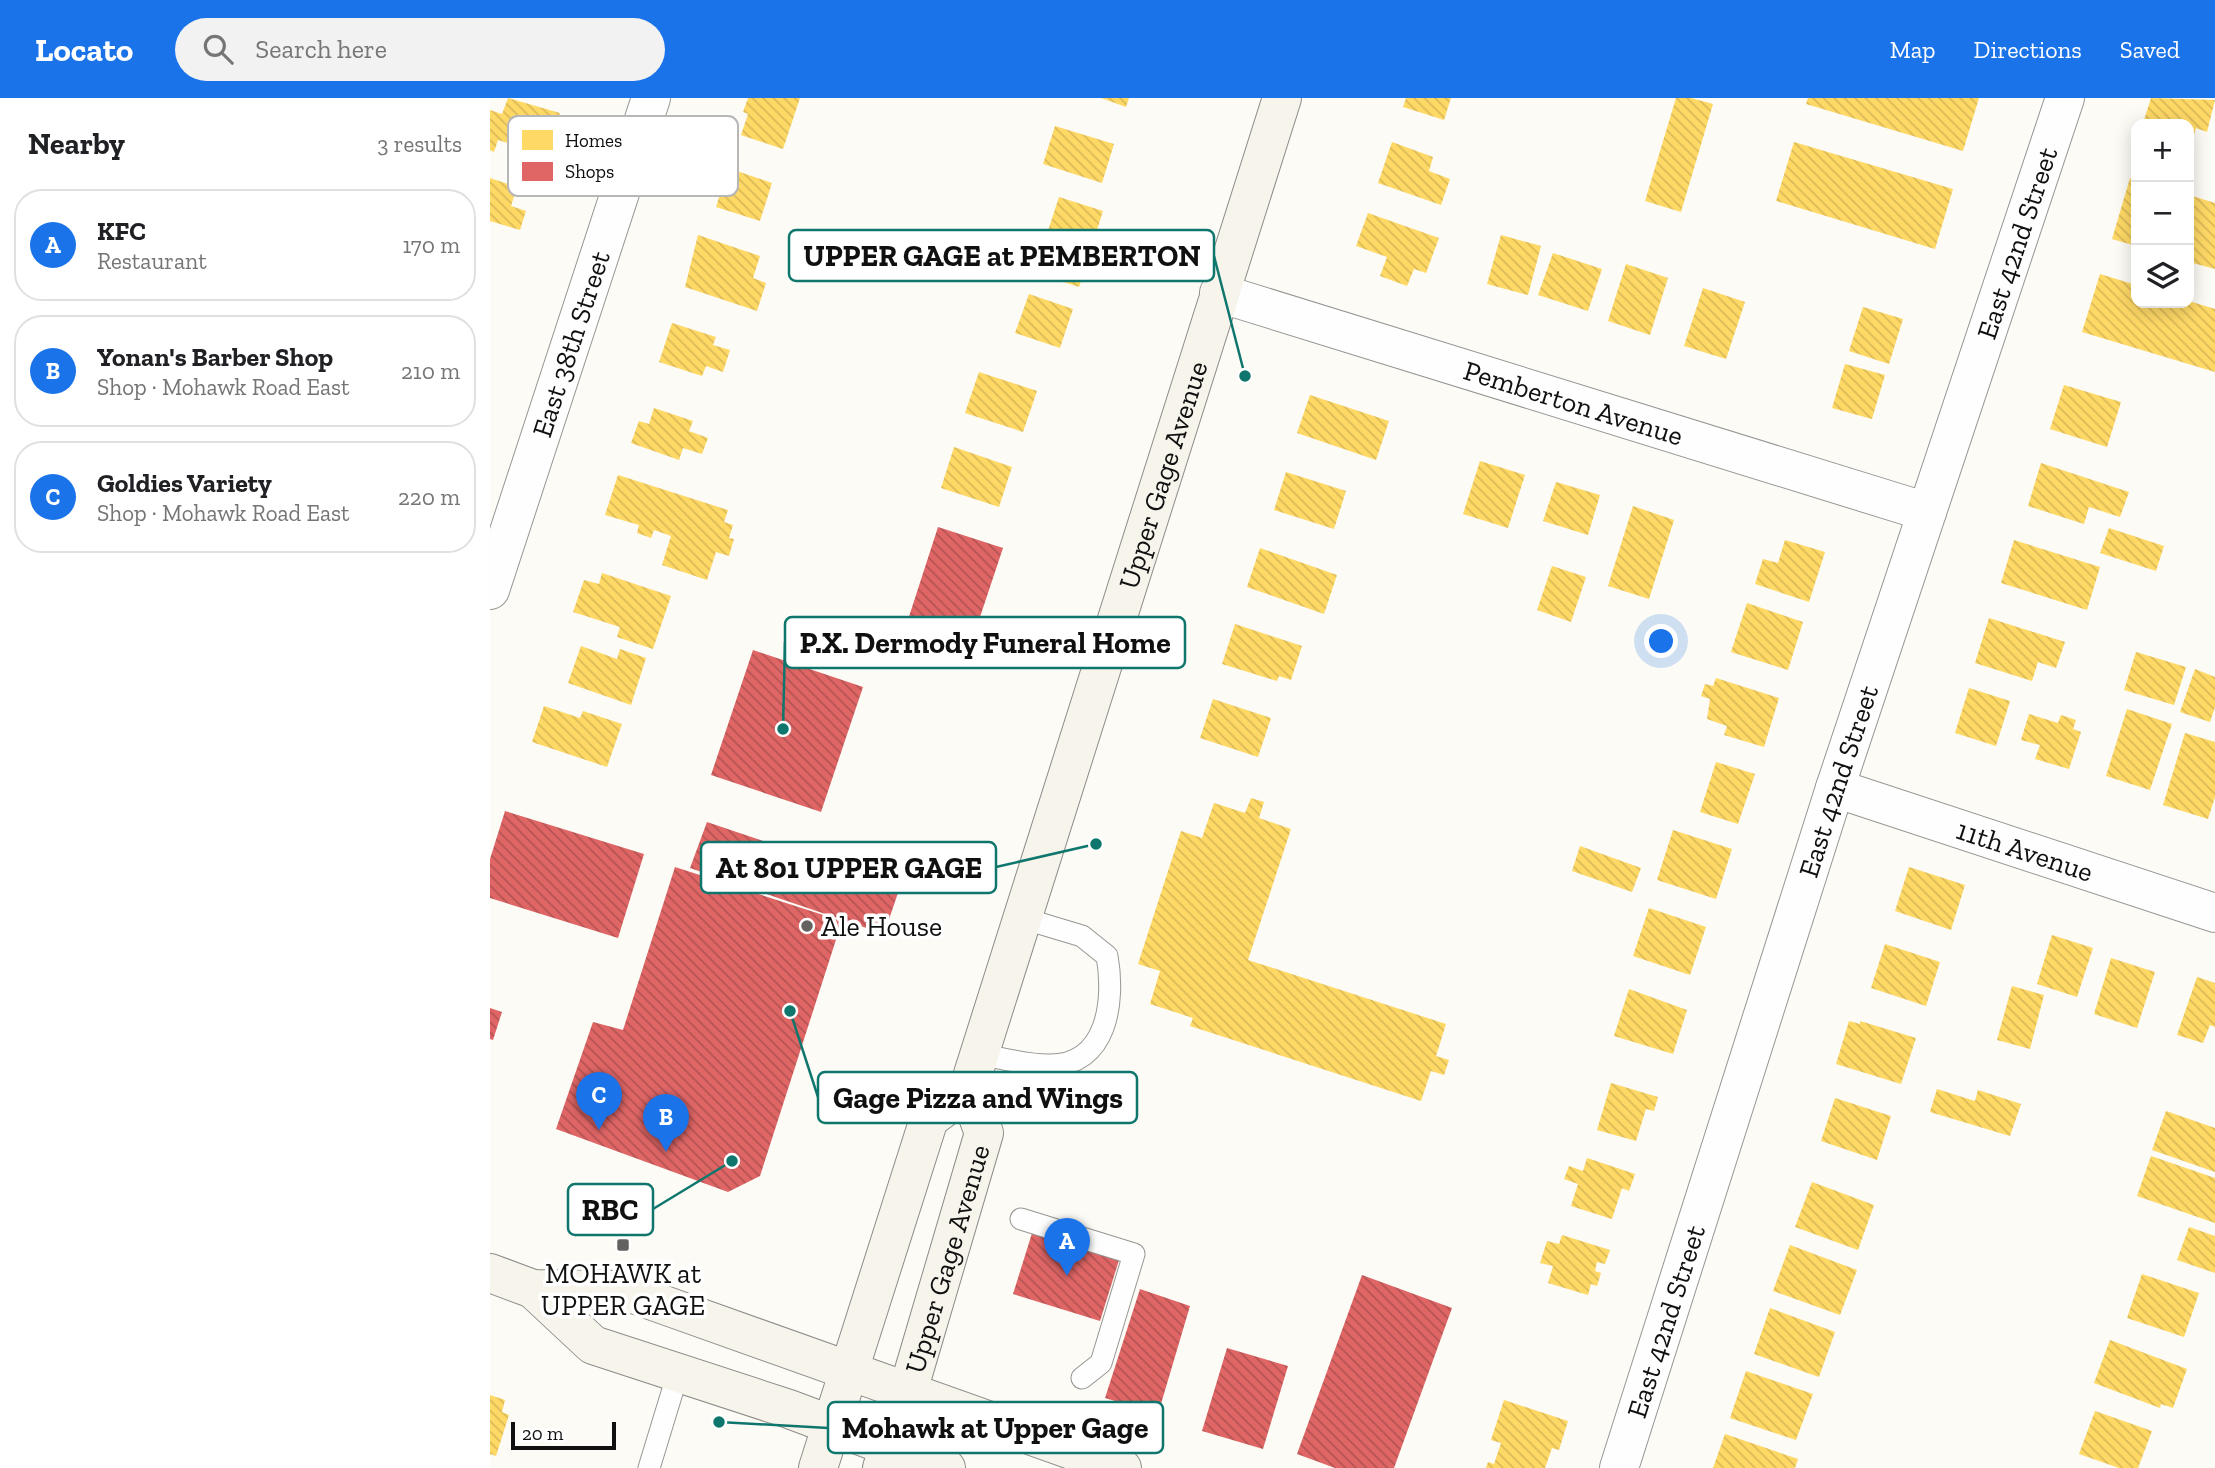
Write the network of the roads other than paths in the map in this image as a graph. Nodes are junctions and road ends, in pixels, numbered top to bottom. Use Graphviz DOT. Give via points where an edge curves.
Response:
graph roads {
  1 [pos="651,98"];
  2 [pos="1282,98"];
  3 [pos="2065,98"];
  4 [pos="645,116"];
  5 [pos="619,196"];
  6 [pos="1219,292"];
  7 [pos="1927,512"];
  8 [pos="490,590"];
  9 [pos="1835,788"];
  10 [pos="2215,913"];
  11 [pos="1022,918"];
  12 [pos="979,1054"];
  13 [pos="968,1090"];
  14 [pos="1021,1219"];
  15 [pos="490,1273"];
  16 [pos="533,1289"];
  17 [pos="849,1370"];
  18 [pos="678,1373"];
  19 [pos="1082,1378"];
  20 [pos="908,1391"];
  21 [pos="831,1425"];
  22 [pos="885,1458"];
  23 [pos="649,1468"];
  24 [pos="818,1468"];
  25 [pos="946,1468"];
  26 [pos="1122,1468"];
  27 [pos="1619,1468"];
  1 -- 4 [label="street, East 38th Street"];
  2 -- 6 [label="main road, Upper Gage Avenue"];
  3 -- 7 [label="street, East 42nd Street"];
  5 -- 8 [label="street, East 38th Street"];
  6 -- 7 [label="street, Pemberton Avenue"];
  6 -- 11 [label="main road, Upper Gage Avenue"];
  7 -- 9 [label="street, East 42nd Street"];
  9 -- 10 [label="street, 11th Avenue"];
  9 -- 27 [label="street, East 42nd Street"];
  11 -- 12 [label="main road, Upper Gage Avenue"];
  11 -- 12 [label="lane" via="1082,936 1107,956 1112,984 1102,1034 1083,1057 1050,1066"];
  12 -- 13 [label="main road, Upper Gage Avenue"];
  13 -- 17 [label="main road, Upper Gage Avenue" via="929,1119"];
  13 -- 20 [label="main road, Upper Gage Avenue" via="984,1133"];
  14 -- 19 [label="lane" via="1135,1254 1101,1363"];
  15 -- 16 [label="main road"];
  16 -- 17 [label="main road" via="622,1290"];
  16 -- 18 [label="main road" via="593,1345"];
  17 -- 20 [label="main road"];
  17 -- 21 [label="main road, Upper Gage Avenue"];
  18 -- 21 [label="main road"];
  18 -- 23 [label="lane"];
  20 -- 22 [label="main road, Upper Gage Avenue"];
  20 -- 26 [label="main road"];
  21 -- 22 [label="main road"];
  21 -- 24 [label="main road, Upper Gage Avenue"];
  22 -- 25 [label="main road"];
}
